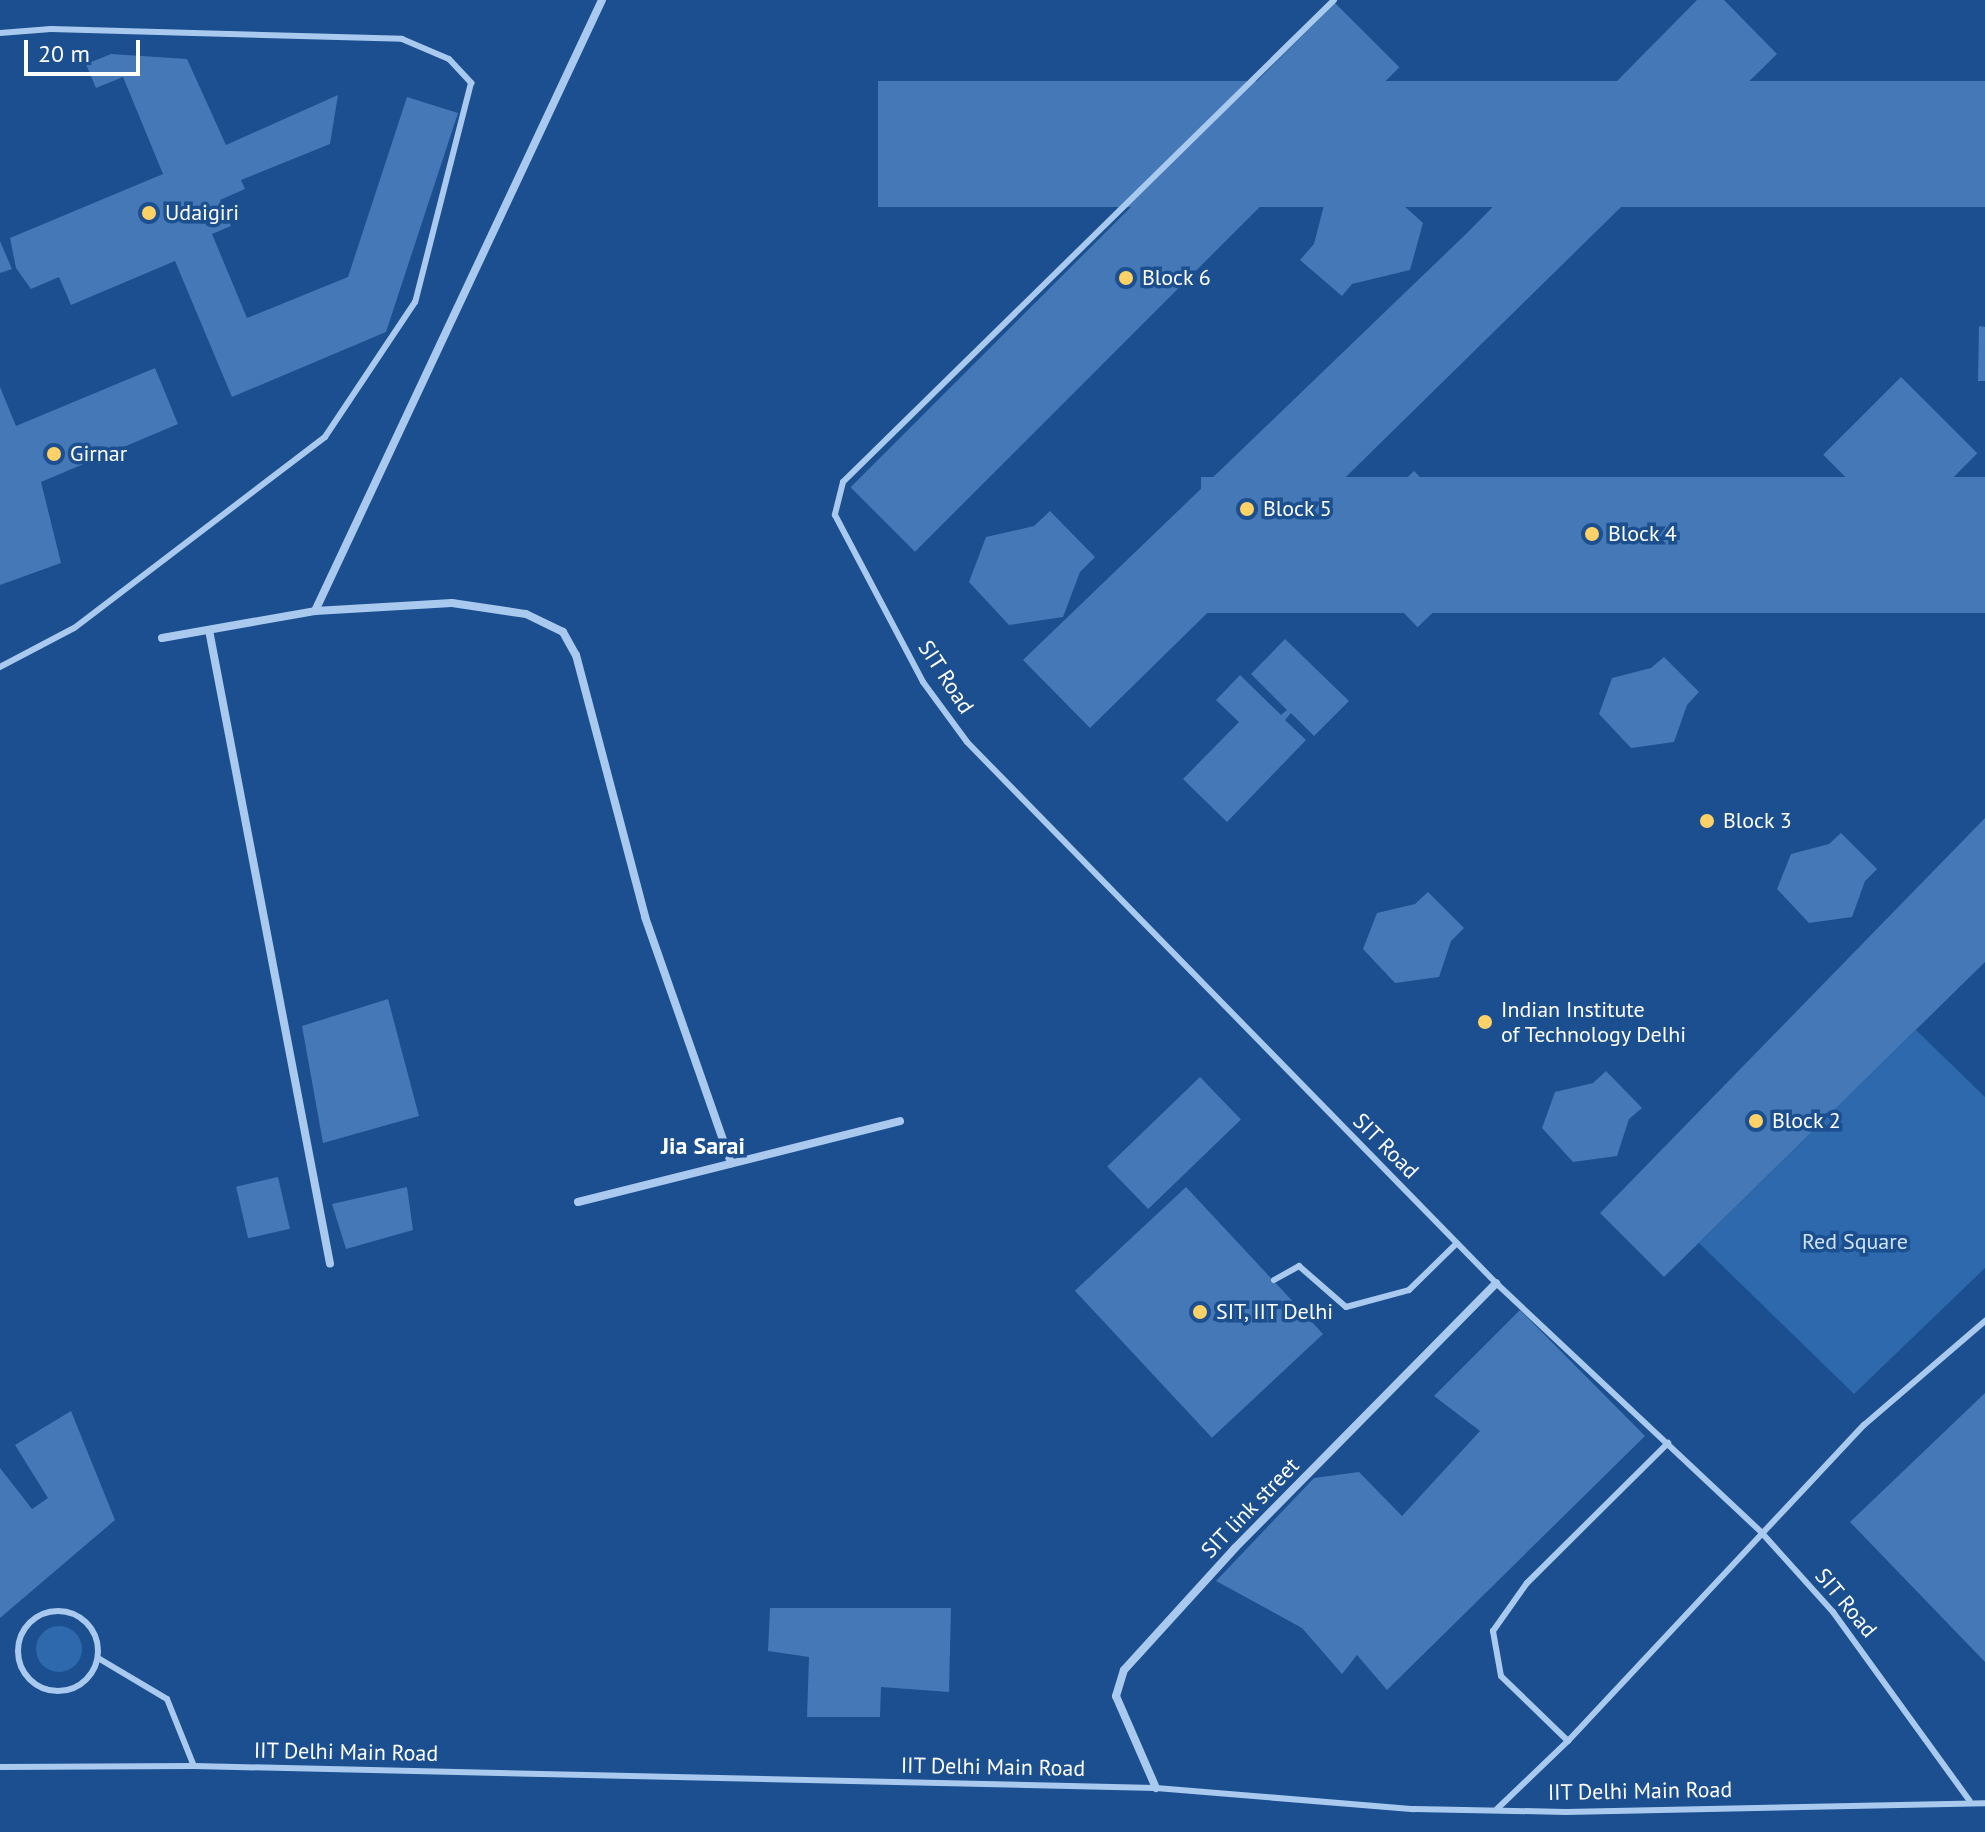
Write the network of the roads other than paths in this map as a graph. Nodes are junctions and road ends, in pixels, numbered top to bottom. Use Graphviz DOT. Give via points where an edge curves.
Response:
graph roads {
  1 [pos="602,0"];
  2 [pos="1334,0"];
  3 [pos="0,33"];
  4 [pos="315,611"];
  5 [pos="209,630"];
  6 [pos="162,638"];
  7 [pos="0,667"];
  8 [pos="900,1121"];
  9 [pos="731,1163"];
  10 [pos="578,1202"];
  11 [pos="1457,1243"];
  12 [pos="330,1264"];
  13 [pos="1274,1280"];
  14 [pos="1496,1283"];
  15 [pos="1985,1321"];
  16 [pos="1668,1443"];
  17 [pos="1761,1532"];
  18 [pos="98,1658"];
  19 [pos="1568,1741"];
  20 [pos="194,1766"];
  21 [pos="0,1767"];
  22 [pos="1156,1788"];
  23 [pos="1970,1801"];
  24 [pos="1985,1803"];
  25 [pos="1497,1809"];
  1 -- 4 [label="street"];
  2 -- 11 [label="lane, SIT Road" via="843,482 835,515 923,682 967,742"];
  3 -- 7 [label="lane" via="51,29 402,39 449,59 471,83 415,302 325,437 74,628"];
  4 -- 5 [label="street"];
  4 -- 9 [label="street" via="452,603 526,614 563,632 576,655 645,917"];
  5 -- 6 [label="street"];
  5 -- 12 [label="street"];
  8 -- 9 [label="street"];
  9 -- 10 [label="street"];
  11 -- 13 [label="lane" via="1409,1290 1346,1307 1299,1266"];
  11 -- 14 [label="lane, SIT Road"];
  14 -- 16 [label="lane, SIT Road"];
  14 -- 22 [label="street, SIT link street" via="1235,1548 1124,1670 1116,1696"];
  15 -- 17 [label="lane" via="1864,1425"];
  16 -- 17 [label="lane, SIT Road"];
  16 -- 19 [label="lane" via="1527,1583 1493,1631 1501,1676"];
  17 -- 19 [label="lane"];
  17 -- 23 [label="lane, SIT Road" via="1833,1612"];
  18 -- 18 [label="lane" via="74,1688 48,1690 26,1675 20,1663 20,1637 37,1617 61,1611 93,1631"];
  18 -- 20 [label="lane" via="167,1699"];
  19 -- 25 [label="lane"];
  20 -- 21 [label="lane, IIT Delhi Main Road"];
  20 -- 22 [label="lane, IIT Delhi Main Road"];
  22 -- 25 [label="lane, IIT Delhi Main Road" via="1414,1809"];
  23 -- 24 [label="lane, IIT Delhi Main Road"];
  23 -- 25 [label="lane, IIT Delhi Main Road" via="1566,1812"];
}
